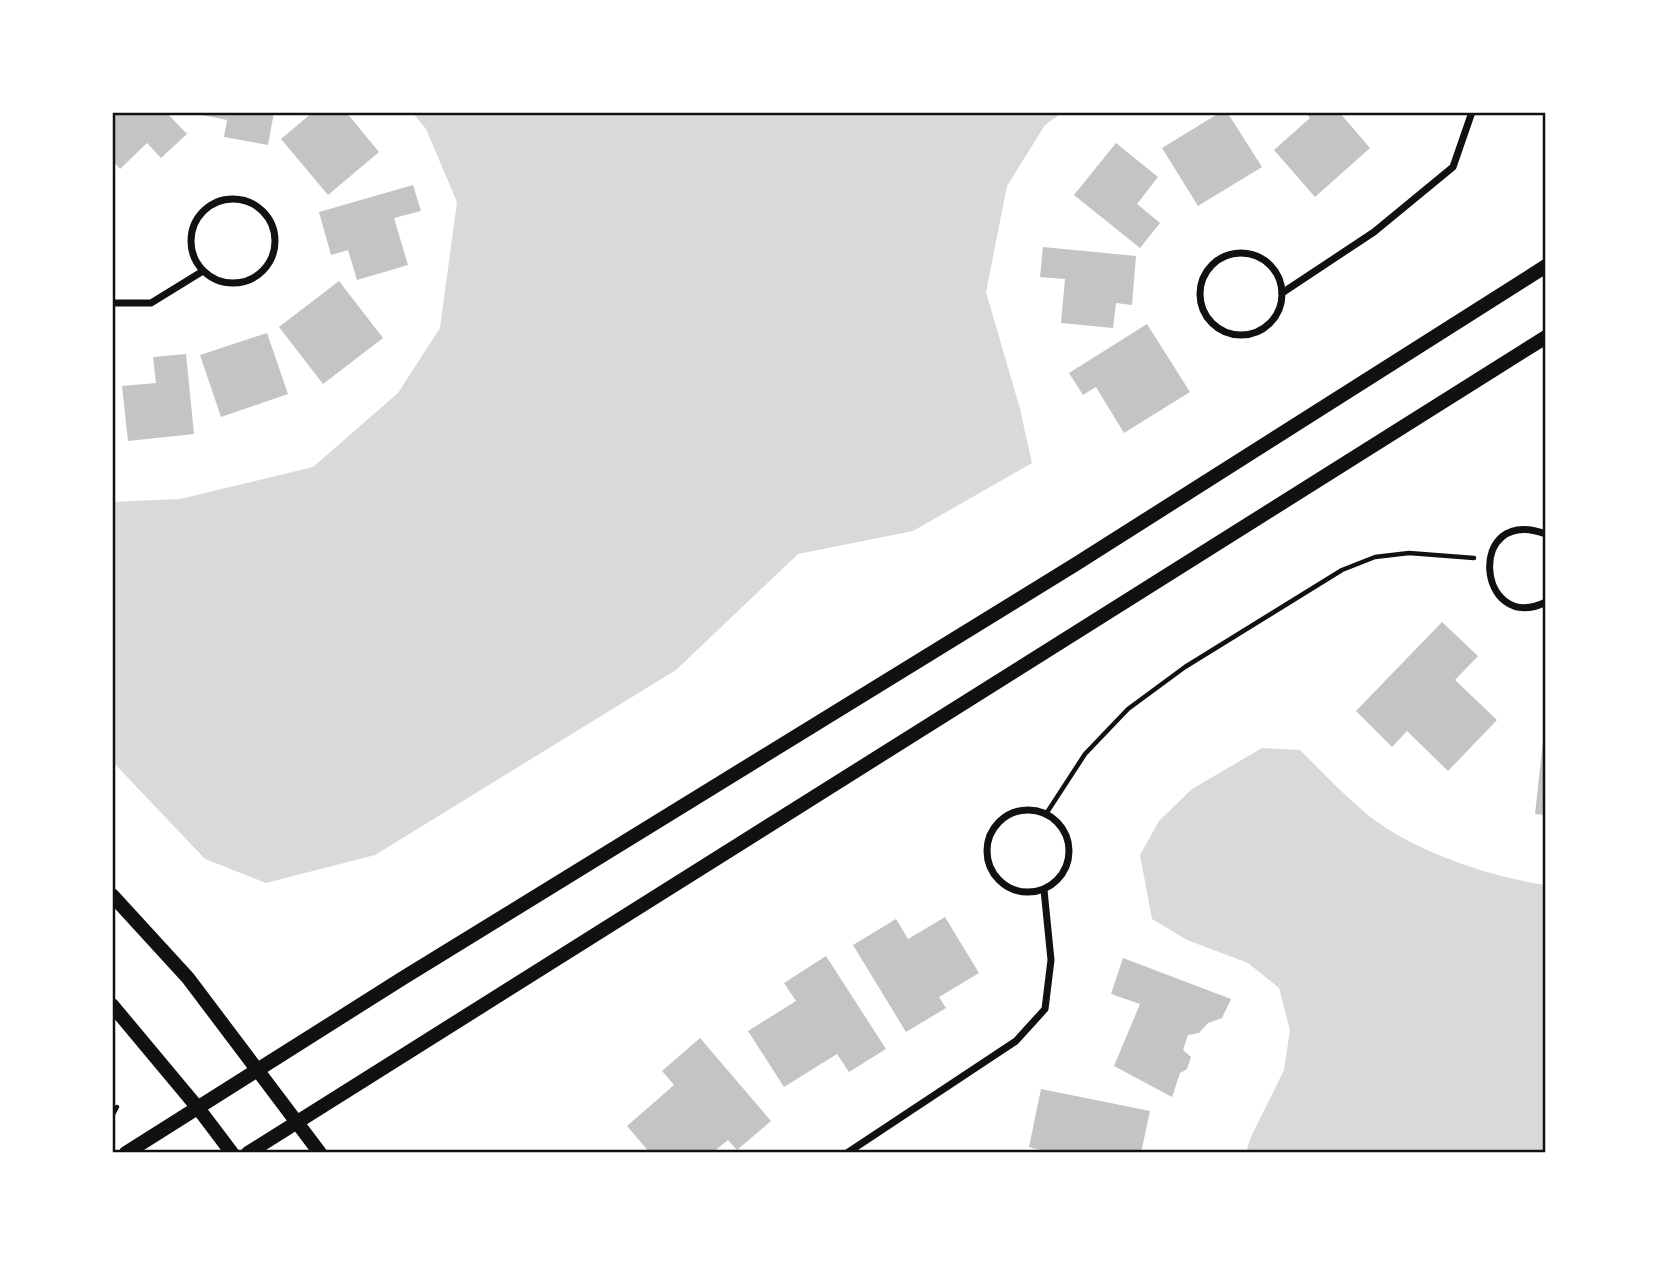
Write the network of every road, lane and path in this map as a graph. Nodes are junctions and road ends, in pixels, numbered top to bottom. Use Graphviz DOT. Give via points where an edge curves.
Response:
graph roads {
  1 [pos="1472,112"];
  2 [pos="1546,266"];
  3 [pos="202,271"];
  4 [pos="1282,293"];
  5 [pos="112,303"];
  6 [pos="1546,337"];
  7 [pos="1546,534"];
  8 [pos="1489,561"];
  9 [pos="1546,602"];
  10 [pos="1046,814"];
  11 [pos="1044,890"];
  12 [pos="112,895"];
  13 [pos="112,1005"];
  14 [pos="258,1070"];
  15 [pos="117,1107"];
  16 [pos="198,1108"];
  17 [pos="112,1116"];
  18 [pos="296,1121"];
  19 [pos="126,1153"];
  20 [pos="232,1153"];
  21 [pos="248,1153"];
  22 [pos="320,1153"];
  23 [pos="847,1153"];
  1 -- 4 [label="street" via="1453,167 1374,232"];
  2 -- 14 [label="main road" via="1076,564"];
  3 -- 3 [label="street" via="216,281 232,284 262,272 276,243 264,212 250,202 234,199 204,211 194,224 191,240"];
  3 -- 5 [label="street" via="151,303"];
  4 -- 4 [label="street" via="1270,264 1241,252 1212,265 1200,294 1213,323 1242,335 1271,322"];
  6 -- 18 [label="main road"];
  7 -- 8 [label="street" via="1522,529 1511,533 1493,549"];
  8 -- 9 [label="street" via="1488,572 1498,595 1520,607"];
  8 -- 10 [label="path" via="1409,553 1375,556 1342,570 1185,667 1128,709 1085,754"];
  10 -- 11 [label="street" via="1065,833 1069,846 1064,872"];
  10 -- 11 [label="street" via="1020,810 1007,815 989,835 986,849 994,876 1004,885 1030,893"];
  11 -- 23 [label="street" via="1051,960 1045,1010 1016,1041"];
  12 -- 14 [label="main road" via="188,978"];
  13 -- 16 [label="main road"];
  14 -- 16 [label="main road"];
  14 -- 18 [label="main road"];
  15 -- 17 [label="path"];
  16 -- 19 [label="main road"];
  16 -- 20 [label="main road"];
  18 -- 21 [label="main road"];
  18 -- 22 [label="main road"];
}
